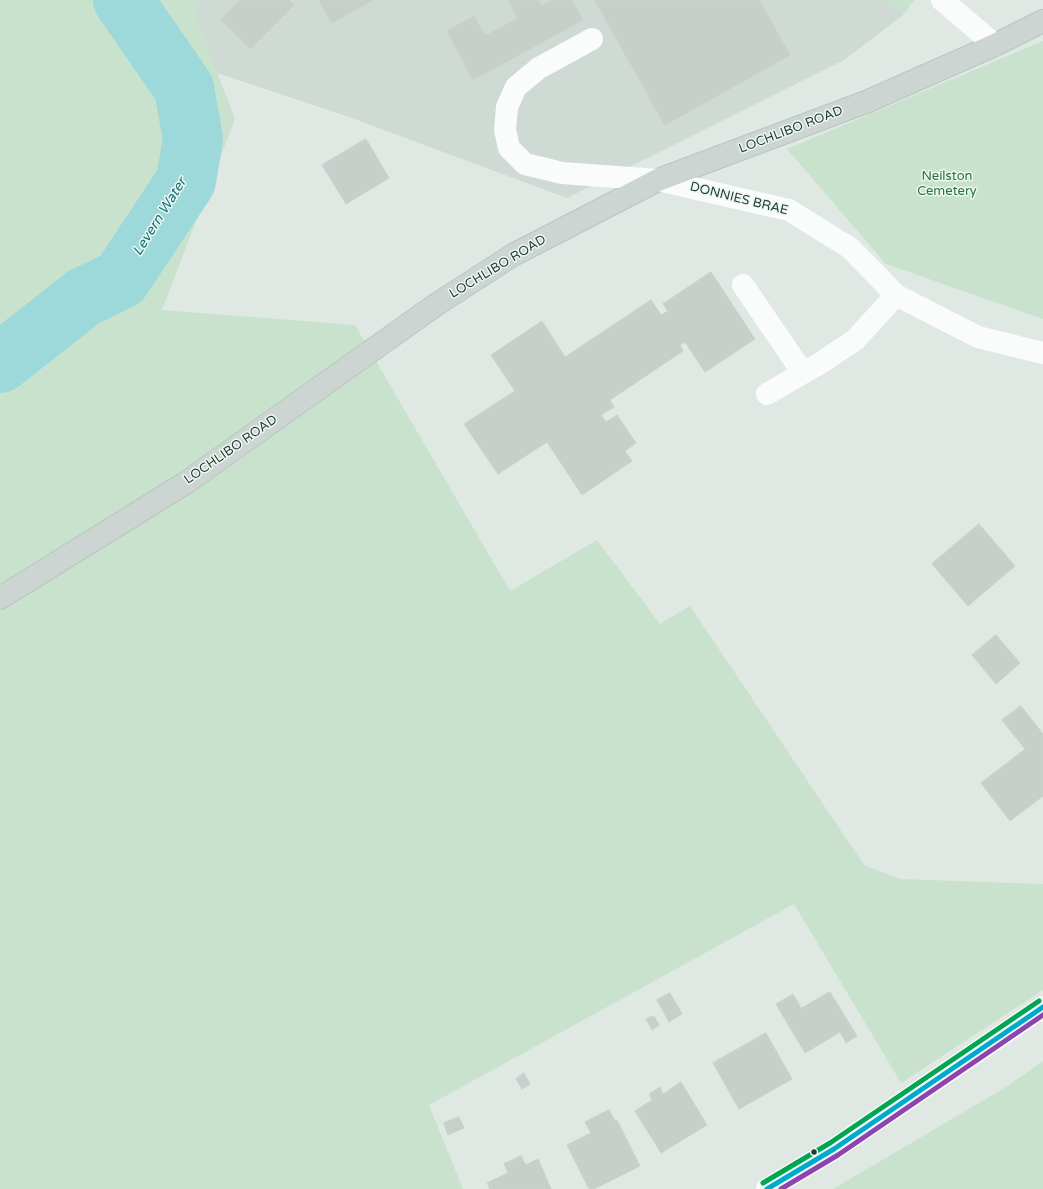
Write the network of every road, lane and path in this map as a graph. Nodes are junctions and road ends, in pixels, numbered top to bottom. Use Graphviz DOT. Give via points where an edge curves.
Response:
graph roads {
  1 [pos="942,0"];
  2 [pos="1043,21"];
  3 [pos="592,39"];
  4 [pos="995,45"];
  5 [pos="658,180"];
  6 [pos="743,285"];
  7 [pos="896,295"];
  8 [pos="1043,353"];
  9 [pos="802,373"];
  10 [pos="767,394"];
  11 [pos="0,598"];
  12 [pos="1043,1007"];
  13 [pos="767,1189"];
  1 -- 4 [label="street"];
  2 -- 4 [label="main road, LOCHLIBO ROAD"];
  3 -- 5 [label="street, DONNIES BRAE" via="539,68 516,87 507,112 505,130 509,148 525,164 562,173"];
  4 -- 5 [label="main road, LOCHLIBO ROAD" via="866,102"];
  5 -- 7 [label="street, DONNIES BRAE" via="789,210 850,248"];
  5 -- 11 [label="main road, LOCHLIBO ROAD" via="500,263 437,304 187,482"];
  6 -- 9 [label="street"];
  7 -- 8 [label="street, DONNIES BRAE" via="978,337"];
  7 -- 9 [label="street" via="855,340"];
  9 -- 10 [label="street"];
  12 -- 13 [label="street" via="834,1149"];
}
